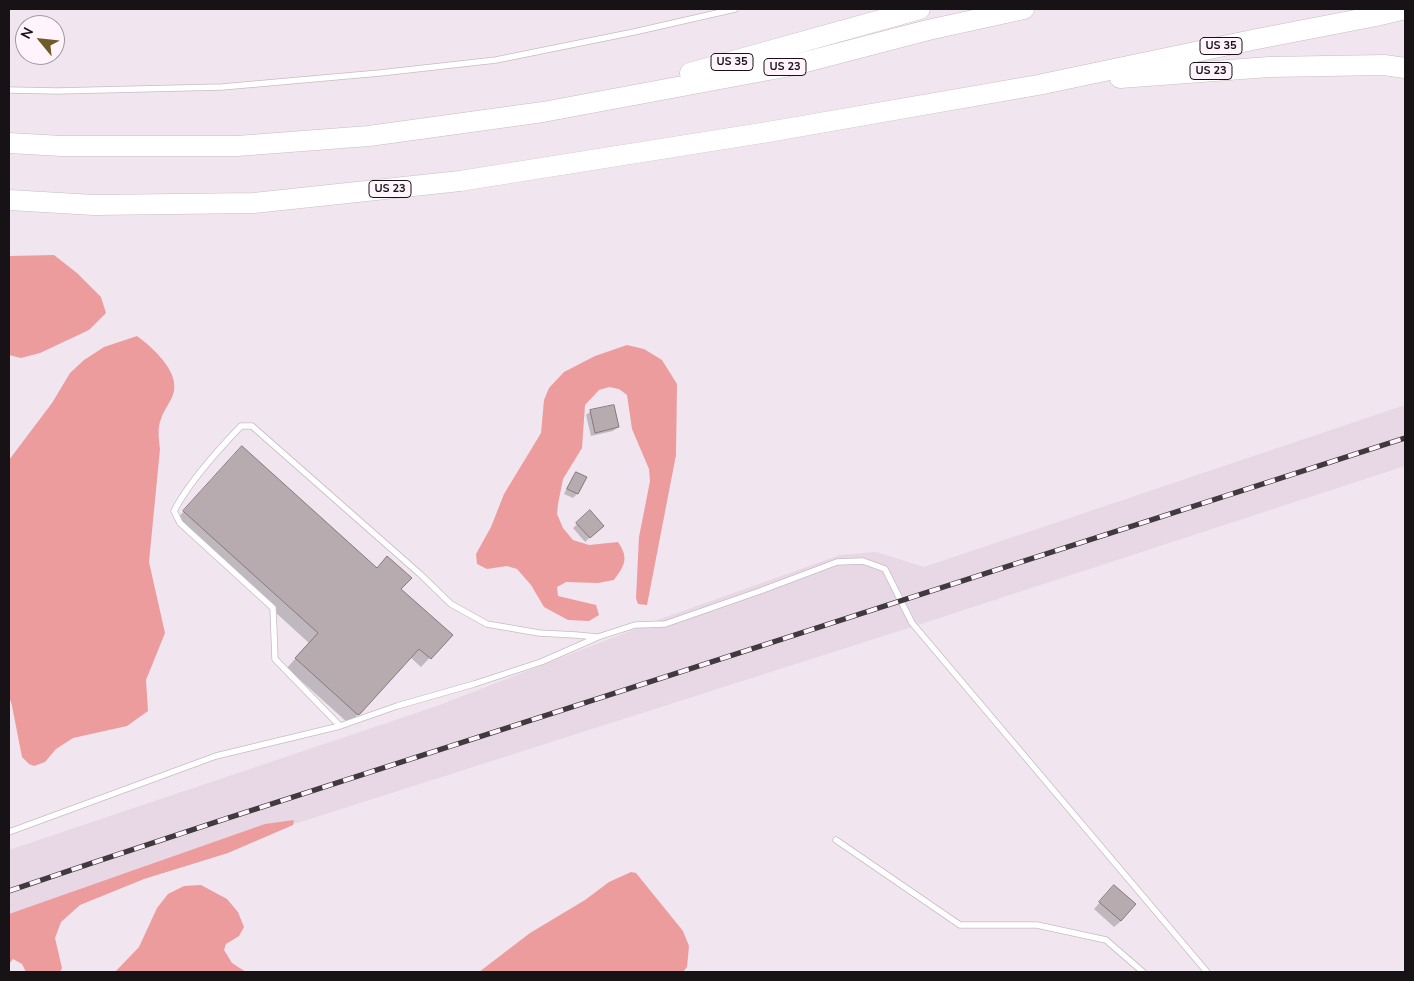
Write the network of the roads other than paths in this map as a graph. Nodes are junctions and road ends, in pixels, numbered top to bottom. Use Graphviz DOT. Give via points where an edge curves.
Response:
graph roads {
  1 [pos="735,9"];
  2 [pos="920,9"];
  3 [pos="1024,9"];
  4 [pos="1405,9"];
  5 [pos="1405,68"];
  6 [pos="1038,85"];
  7 [pos="9,90"];
  8 [pos="543,112"];
  9 [pos="9,143"];
  10 [pos="9,200"];
  11 [pos="598,637"];
  12 [pos="340,726"];
  13 [pos="9,832"];
  14 [pos="836,840"];
  15 [pos="1143,972"];
  16 [pos="1207,972"];
  1 -- 7 [label="lane" via="496,60 380,73 222,87"];
  2 -- 8 [label="highway, US 35"];
  3 -- 8 [label="highway, US 23" via="790,66"];
  4 -- 6 [label="highway, US 35"];
  5 -- 6 [label="highway, US 23" via="1384,65 1269,67"];
  6 -- 10 [label="highway, US 23" via="460,181 254,203 94,205"];
  8 -- 9 [label="highway, US 23" via="369,136 237,146"];
  11 -- 12 [label="lane" via="541,662"];
  11 -- 12 [label="lane" via="539,633 487,624 451,604 252,426 241,426 180,498 174,511 180,523 273,608 275,659"];
  11 -- 16 [label="lane" via="635,625 665,624 837,562 863,561 886,569 912,622"];
  12 -- 13 [label="lane" via="216,756"];
  14 -- 15 [label="lane" via="960,924 1037,925 1106,940"];
}
